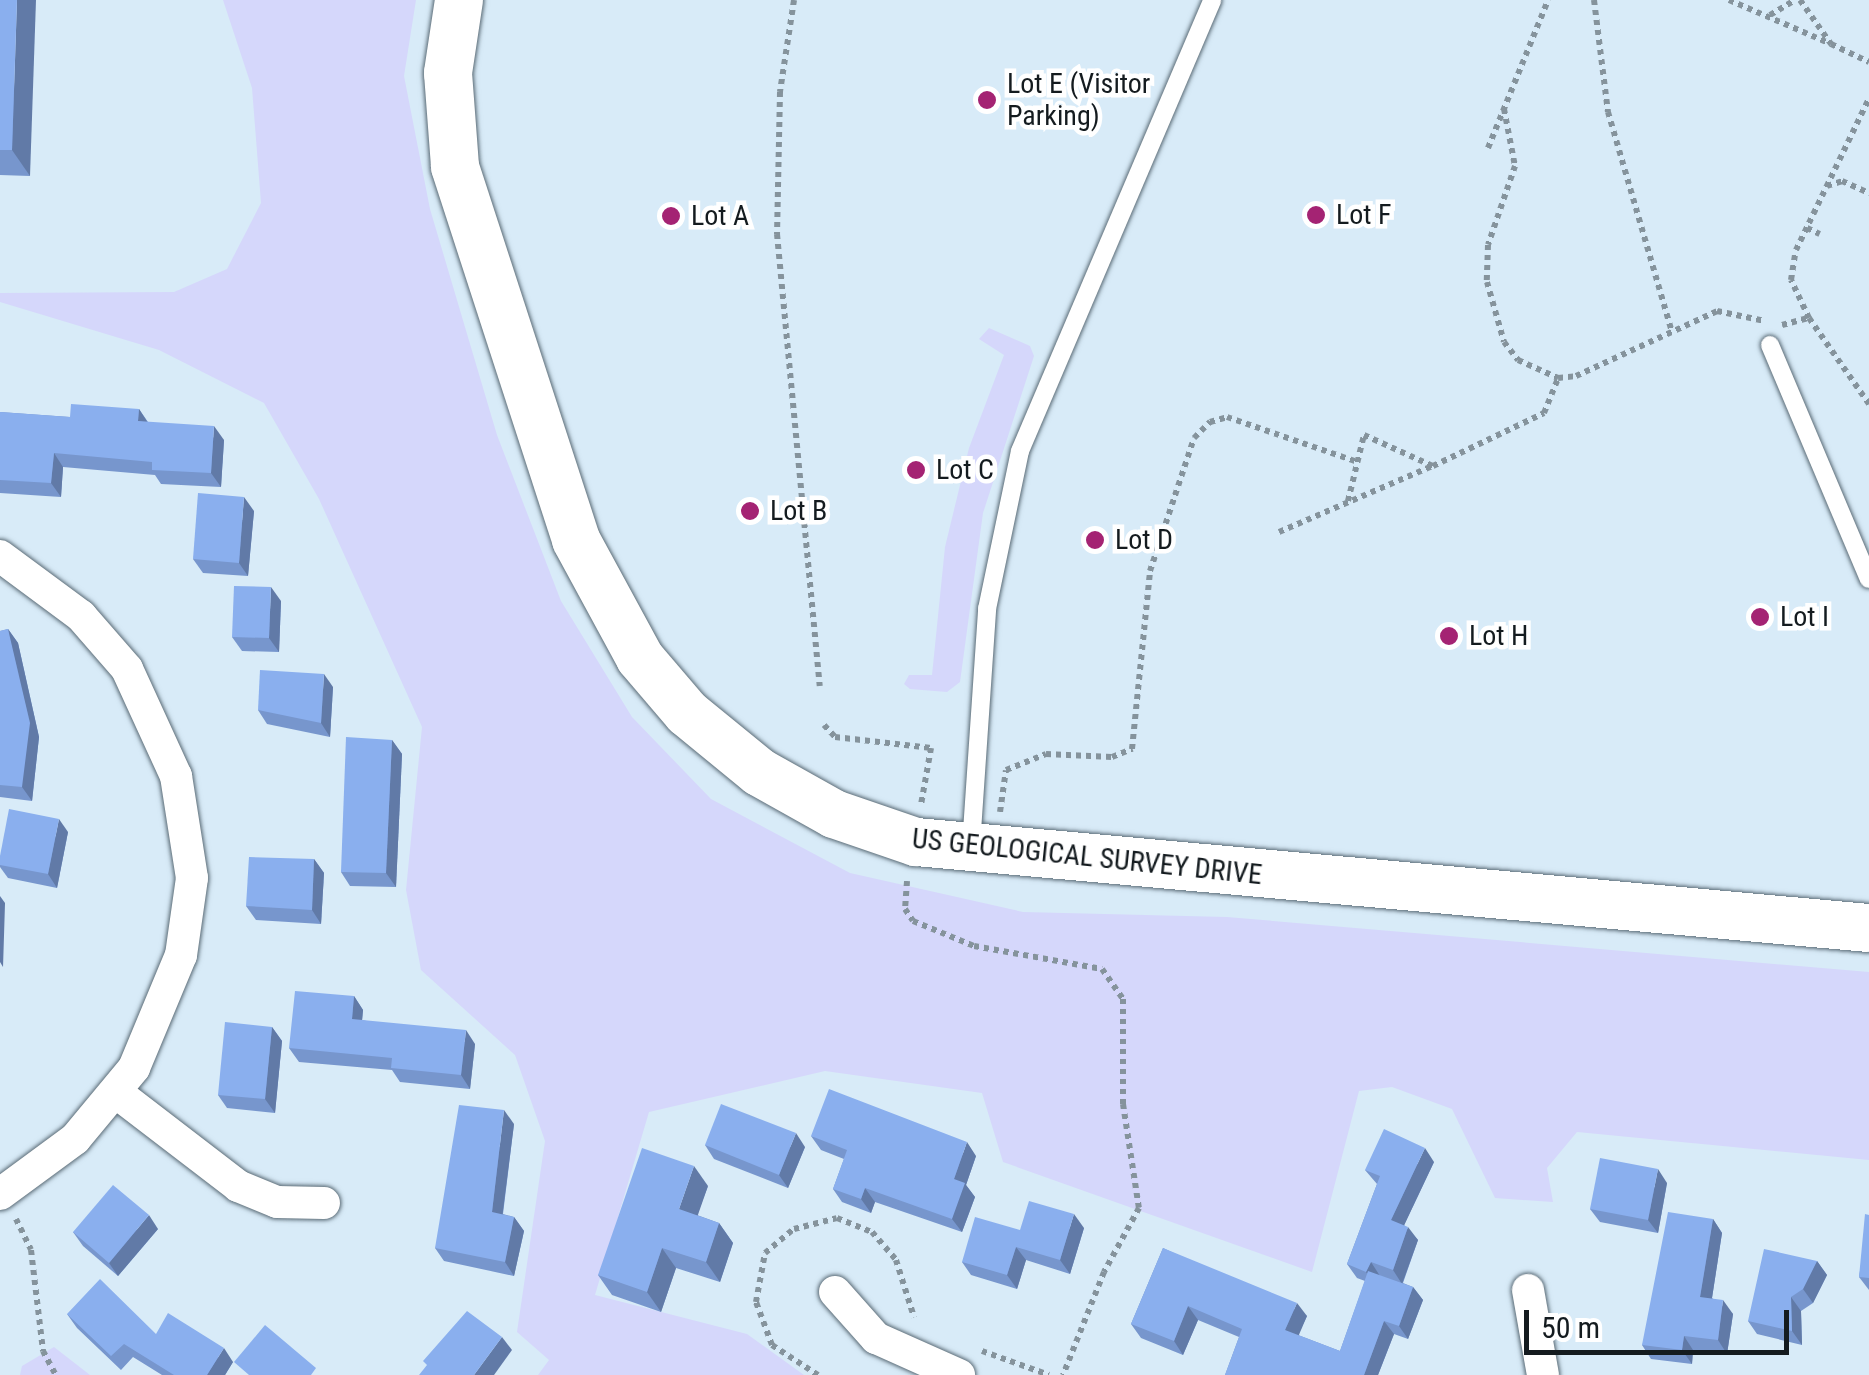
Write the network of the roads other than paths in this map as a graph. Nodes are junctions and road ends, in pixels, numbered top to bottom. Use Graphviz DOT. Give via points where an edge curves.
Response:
graph roads {
  1 [pos="458,0"];
  2 [pos="1212,0"];
  3 [pos="1770,345"];
  4 [pos="0,556"];
  5 [pos="1869,579"];
  6 [pos="973,828"];
  7 [pos="1869,928"];
  8 [pos="118,1093"];
  9 [pos="0,1194"];
  10 [pos="324,1203"];
  11 [pos="1528,1290"];
  12 [pos="834,1292"];
  13 [pos="960,1375"];
  14 [pos="1543,1375"];
  1 -- 6 [label="street, US GEOLOGICAL SURVEY DRIVE" via="447,100 458,178 570,525 606,606 660,684 737,757 809,802 917,826"];
  2 -- 6 [label="lane" via="1062,339 1020,451 987,609"];
  3 -- 5 [label="lane"];
  4 -- 8 [label="street" via="81,616 126,669 164,738 185,813 192,878 181,955"];
  6 -- 7 [label="street, US GEOLOGICAL SURVEY DRIVE"];
  8 -- 9 [label="street" via="75,1139"];
  8 -- 10 [label="street" via="238,1186 277,1202"];
  11 -- 14 [label="street"];
  12 -- 13 [label="street" via="876,1338"];
}
